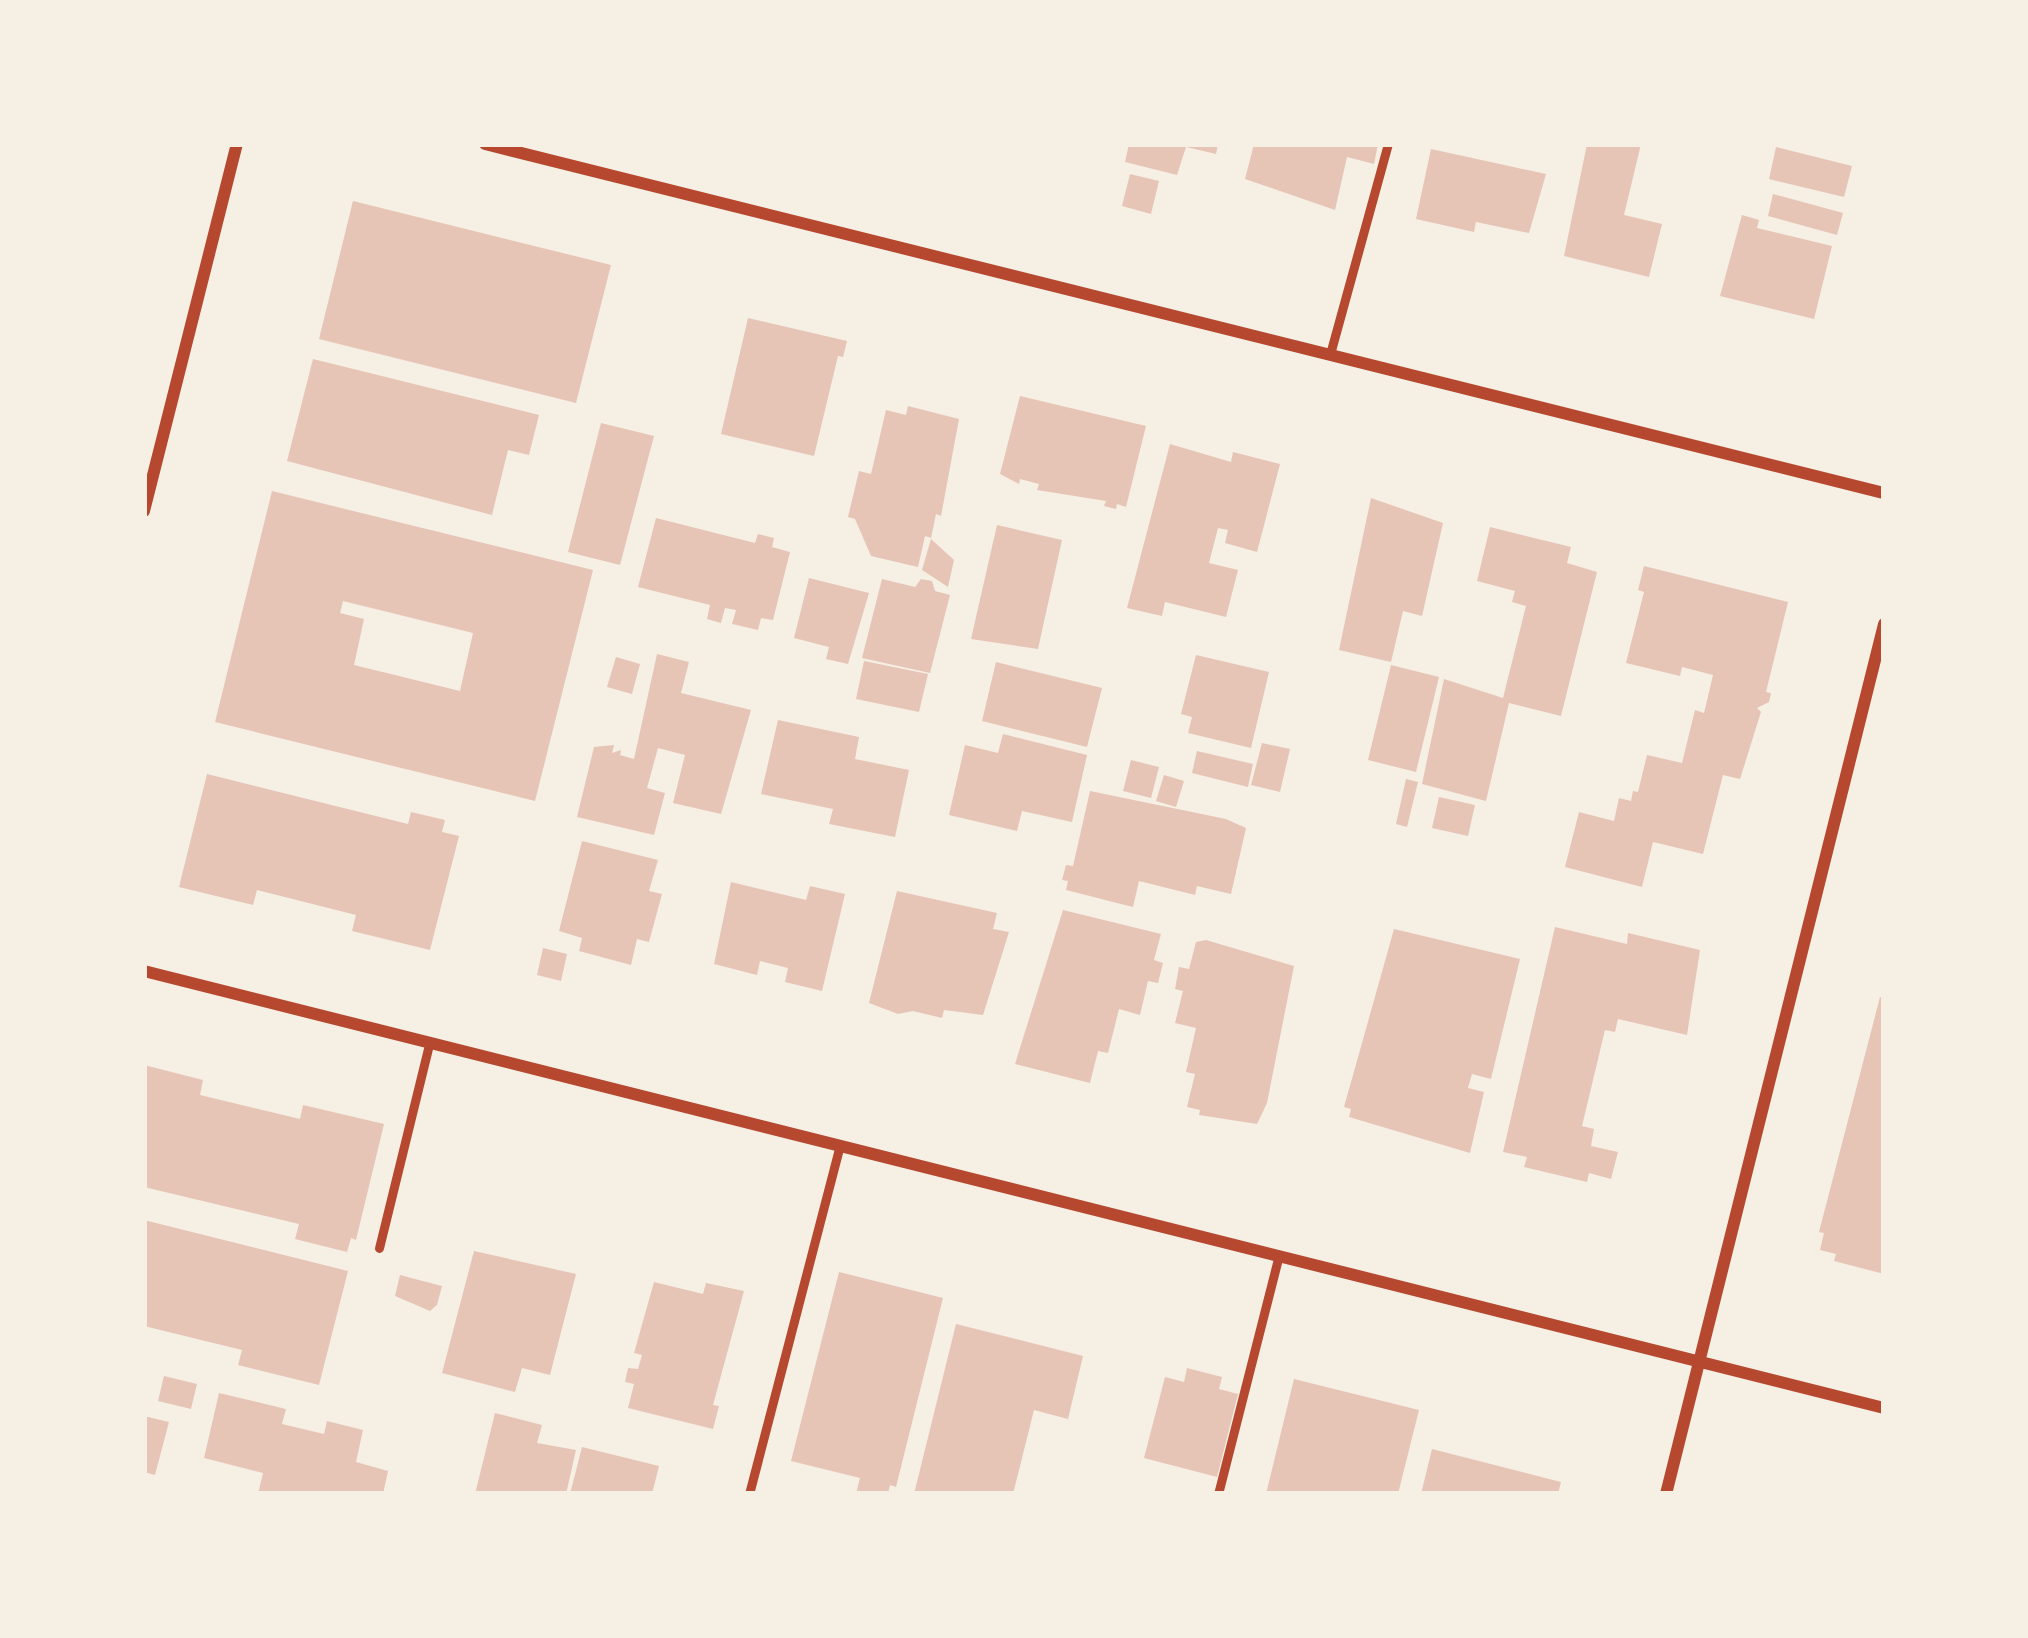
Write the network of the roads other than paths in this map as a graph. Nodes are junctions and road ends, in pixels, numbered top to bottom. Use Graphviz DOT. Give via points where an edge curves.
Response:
graph roads {
  1 [pos="236,144"];
  2 [pos="485,144"];
  3 [pos="1388,144"];
  4 [pos="1330,354"];
  5 [pos="1884,493"];
  6 [pos="145,507"];
  7 [pos="1884,624"];
  8 [pos="144,971"];
  9 [pos="429,1045"];
  10 [pos="839,1148"];
  11 [pos="379,1248"];
  12 [pos="1278,1258"];
  13 [pos="1699,1362"];
  14 [pos="1884,1408"];
  15 [pos="749,1494"];
  16 [pos="1218,1494"];
  17 [pos="1666,1494"];
  1 -- 6 [label="street"];
  2 -- 4 [label="street"];
  3 -- 4 [label="lane"];
  4 -- 5 [label="street"];
  7 -- 13 [label="street"];
  8 -- 9 [label="street"];
  9 -- 10 [label="street"];
  9 -- 11 [label="lane"];
  10 -- 12 [label="street"];
  10 -- 15 [label="lane"];
  12 -- 13 [label="street"];
  12 -- 16 [label="lane"];
  13 -- 14 [label="street"];
  13 -- 17 [label="street"];
}
